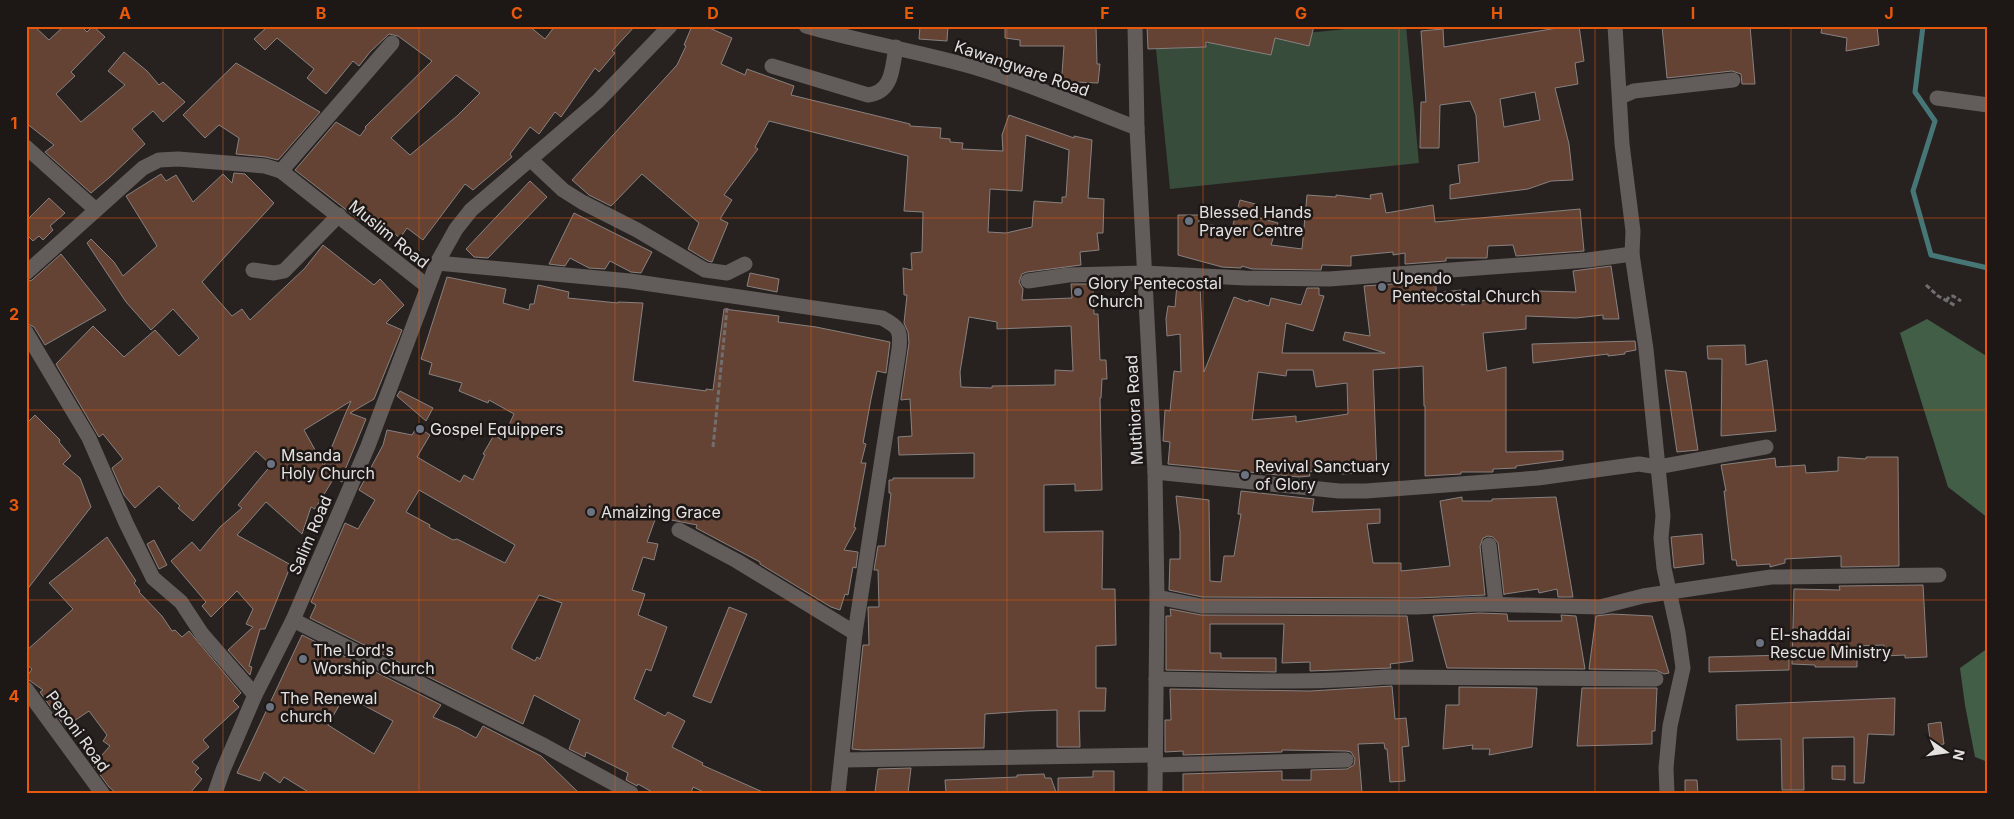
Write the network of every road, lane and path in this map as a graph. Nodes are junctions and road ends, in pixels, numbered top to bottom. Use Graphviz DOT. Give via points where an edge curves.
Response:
graph roads {
  1 [pos="670,26"];
  2 [pos="806,26"];
  3 [pos="1135,26"];
  4 [pos="1614,26"];
  5 [pos="392,44"];
  6 [pos="896,47"];
  7 [pos="772,66"];
  8 [pos="1733,80"];
  9 [pos="1620,97"];
  10 [pos="1937,98"];
  11 [pos="1988,105"];
  12 [pos="1137,128"];
  13 [pos="26,147"];
  14 [pos="530,159"];
  15 [pos="281,171"];
  16 [pos="96,210"];
  17 [pos="338,215"];
  18 [pos="1632,254"];
  19 [pos="436,263"];
  20 [pos="744,264"];
  21 [pos="253,270"];
  22 [pos="26,273"];
  23 [pos="1144,273"];
  24 [pos="1028,281"];
  25 [pos="1926,285"];
  26 [pos="427,286"];
  27 [pos="729,295"];
  28 [pos="1946,301"];
  29 [pos="1961,301"];
  30 [pos="1956,306"];
  31 [pos="26,332"];
  32 [pos="713,447"];
  33 [pos="1766,447"];
  34 [pos="1658,467"];
  35 [pos="1155,472"];
  36 [pos="679,530"];
  37 [pos="1489,545"];
  38 [pos="1939,575"];
  39 [pos="1669,592"];
  40 [pos="1158,597"];
  41 [pos="1496,604"];
  42 [pos="293,620"];
  43 [pos="855,633"];
  44 [pos="1156,679"];
  45 [pos="1656,679"];
  46 [pos="26,689"];
  47 [pos="255,695"];
  48 [pos="842,760"];
  49 [pos="1155,760"];
  50 [pos="1346,760"];
  51 [pos="102,793"];
  52 [pos="215,793"];
  53 [pos="631,793"];
  54 [pos="838,793"];
  55 [pos="1155,793"];
  56 [pos="1667,793"];
  1 -- 14 [label="street, Muslim Road" via="598,101"];
  2 -- 6 [label="street, Kawangware Road"];
  3 -- 12 [label="street, Muthiora Road"];
  4 -- 9 [label="street"];
  5 -- 15 [label="street"];
  6 -- 7 [label="street" via="886,86 878,94 868,95"];
  6 -- 12 [label="street, Kawangware Road" via="1020,83"];
  8 -- 9 [label="street" via="1634,91"];
  9 -- 18 [label="street" via="1622,144 1633,231"];
  10 -- 11 [label="street"];
  12 -- 23 [label="street, Muthiora Road"];
  13 -- 16 [label="street"];
  14 -- 19 [label="street, Muslim Road" via="471,210"];
  14 -- 20 [label="street" via="563,190 705,270 727,273"];
  15 -- 16 [label="street, Muslim Road" via="265,166 159,160 143,168"];
  15 -- 17 [label="street, Muslim Road"];
  16 -- 22 [label="street, Muslim Road"];
  17 -- 21 [label="street" via="284,271"];
  17 -- 26 [label="street, Muslim Road"];
  18 -- 23 [label="street" via="1330,279"];
  18 -- 34 [label="street" via="1646,348"];
  19 -- 26 [label="street, Muslim Road"];
  19 -- 27 [label="street" via="630,281"];
  23 -- 24 [label="street"];
  23 -- 35 [label="street, Muthiora Road"];
  25 -- 28 [label="path"];
  26 -- 42 [label="street, Salim Road" via="368,446"];
  27 -- 32 [label="path"];
  27 -- 43 [label="street" via="882,318 899,330 899,349"];
  28 -- 29 [label="path" via="1953,296"];
  28 -- 30 [label="path"];
  31 -- 47 [label="street" via="89,438 153,578 181,602 202,634"];
  33 -- 34 [label="street"];
  34 -- 35 [label="street" via="1639,464 1538,478 1366,491"];
  34 -- 39 [label="street" via="1663,516 1661,538"];
  35 -- 40 [label="street, Muthiora Road"];
  36 -- 43 [label="street" via="737,561"];
  37 -- 41 [label="street"];
  38 -- 39 [label="street" via="1771,578"];
  39 -- 41 [label="street" via="1600,607"];
  39 -- 56 [label="street" via="1683,668 1670,726"];
  40 -- 41 [label="street" via="1219,606"];
  40 -- 44 [label="street, Muthiora Road"];
  42 -- 47 [label="street, Salim Road"];
  42 -- 53 [label="street" via="545,746"];
  43 -- 48 [label="street"];
  44 -- 45 [label="street" via="1296,682 1384,677"];
  44 -- 49 [label="street, Muthiora Road"];
  46 -- 51 [label="street, Peponi Road"];
  47 -- 52 [label="street, Salim Road"];
  48 -- 49 [label="street"];
  48 -- 54 [label="street"];
  49 -- 50 [label="street"];
  49 -- 55 [label="street, Muthiora Road"];
}
